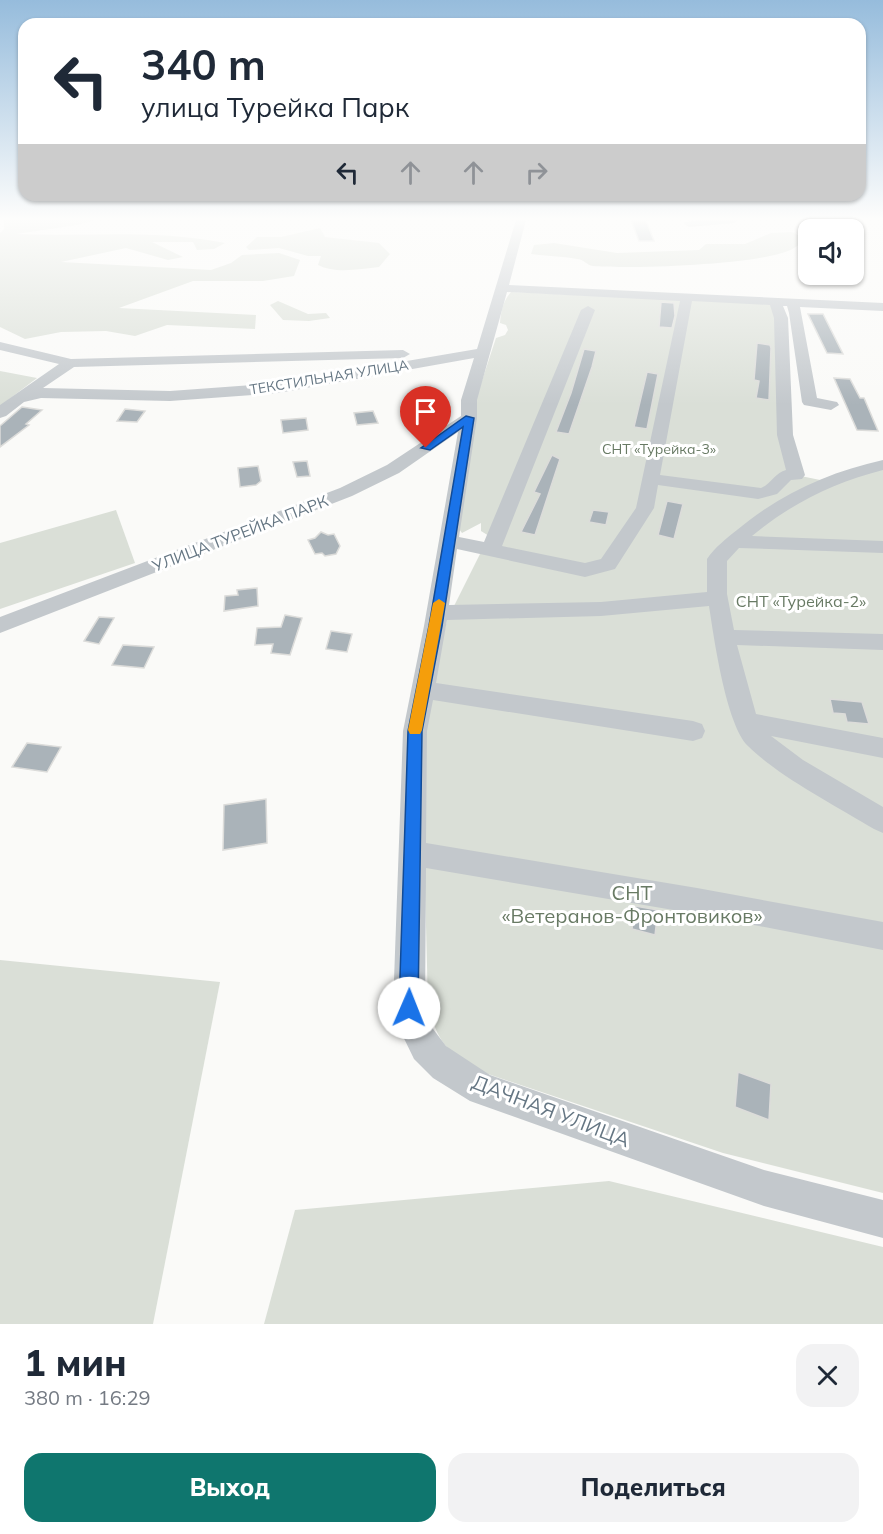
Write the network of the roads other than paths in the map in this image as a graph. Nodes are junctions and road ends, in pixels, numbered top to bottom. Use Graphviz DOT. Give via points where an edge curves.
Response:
graph roads {
  1 [pos="503,282"];
  2 [pos="501,288"];
  3 [pos="687,302"];
  4 [pos="784,302"];
  5 [pos="883,307"];
  6 [pos="588,310"];
  7 [pos="4,350"];
  8 [pos="483,352"];
  9 [pos="255,359"];
  10 [pos="71,363"];
  11 [pos="237,391"];
  12 [pos="18,399"];
  13 [pos="831,405"];
  14 [pos="0,413"];
  15 [pos="469,418"];
  16 [pos="883,465"];
  17 [pos="652,479"];
  18 [pos="450,541"];
  19 [pos="735,542"];
  20 [pos="883,547"];
  21 [pos="491,550"];
  22 [pos="717,598"];
  23 [pos="38,611"];
  24 [pos="437,618"];
  25 [pos="0,625"];
  26 [pos="724,638"];
  27 [pos="883,642"];
  28 [pos="0,643"];
  29 [pos="422,690"];
  30 [pos="746,722"];
  31 [pos="693,731"];
  32 [pos="883,748"];
  33 [pos="883,820"];
  34 [pos="412,853"];
  35 [pos="883,936"];
  36 [pos="883,1219"];
  1 -- 2 [label="street, ДАЧНАЯ УЛИЦА"];
  2 -- 4 [label="street"];
  2 -- 8 [label="street, ДАЧНАЯ УЛИЦА"];
  3 -- 17 [label="street"];
  4 -- 5 [label="street"];
  4 -- 13 [label="street" via="796,313 810,402"];
  4 -- 17 [label="street" via="781,318 785,435 796,475 786,475 776,488 758,494"];
  6 -- 21 [label="street"];
  7 -- 10 [label="street"];
  8 -- 9 [label="street"];
  8 -- 11 [label="street, ТЕКСТИЛЬНАЯ УЛИЦА" via="278,388"];
  8 -- 15 [label="street, ДАЧНАЯ УЛИЦА" via="469,400"];
  9 -- 10 [label="street"];
  9 -- 11 [label="street"];
  10 -- 12 [label="street"];
  11 -- 12 [label="street, ТЕКСТИЛЬНАЯ УЛИЦА" via="170,396 41,393"];
  12 -- 14 [label="street, ТЕКСТИЛЬНАЯ УЛИЦА"];
  15 -- 18 [label="street, ДАЧНАЯ УЛИЦА"];
  15 -- 23 [label="street, УЛИЦА ТУРЕЙКА ПАРК" via="393,469 346,492"];
  16 -- 19 [label="street" via="856,470 819,486 784,505"];
  17 -- 21 [label="street" via="645,508 602,567 585,570"];
  18 -- 21 [label="street"];
  18 -- 24 [label="street, ДАЧНАЯ УЛИЦА"];
  19 -- 20 [label="street"];
  19 -- 22 [label="street" via="717,559"];
  22 -- 24 [label="street" via="601,609 438,613"];
  22 -- 26 [label="street"];
  23 -- 25 [label="street, УЛИЦА ТУРЕЙКА ПАРК"];
  23 -- 28 [label="street"];
  24 -- 29 [label="street, ДАЧНАЯ УЛИЦА"];
  26 -- 27 [label="street"];
  26 -- 30 [label="street"];
  29 -- 31 [label="street"];
  29 -- 34 [label="street, ДАЧНАЯ УЛИЦА" via="415,731"];
  30 -- 32 [label="street"];
  30 -- 33 [label="street" via="755,738 772,752"];
  34 -- 35 [label="street"];
  34 -- 36 [label="street, ДАЧНАЯ УЛИЦА" via="409,1008 416,1037 442,1065 482,1089 764,1188"];
}
